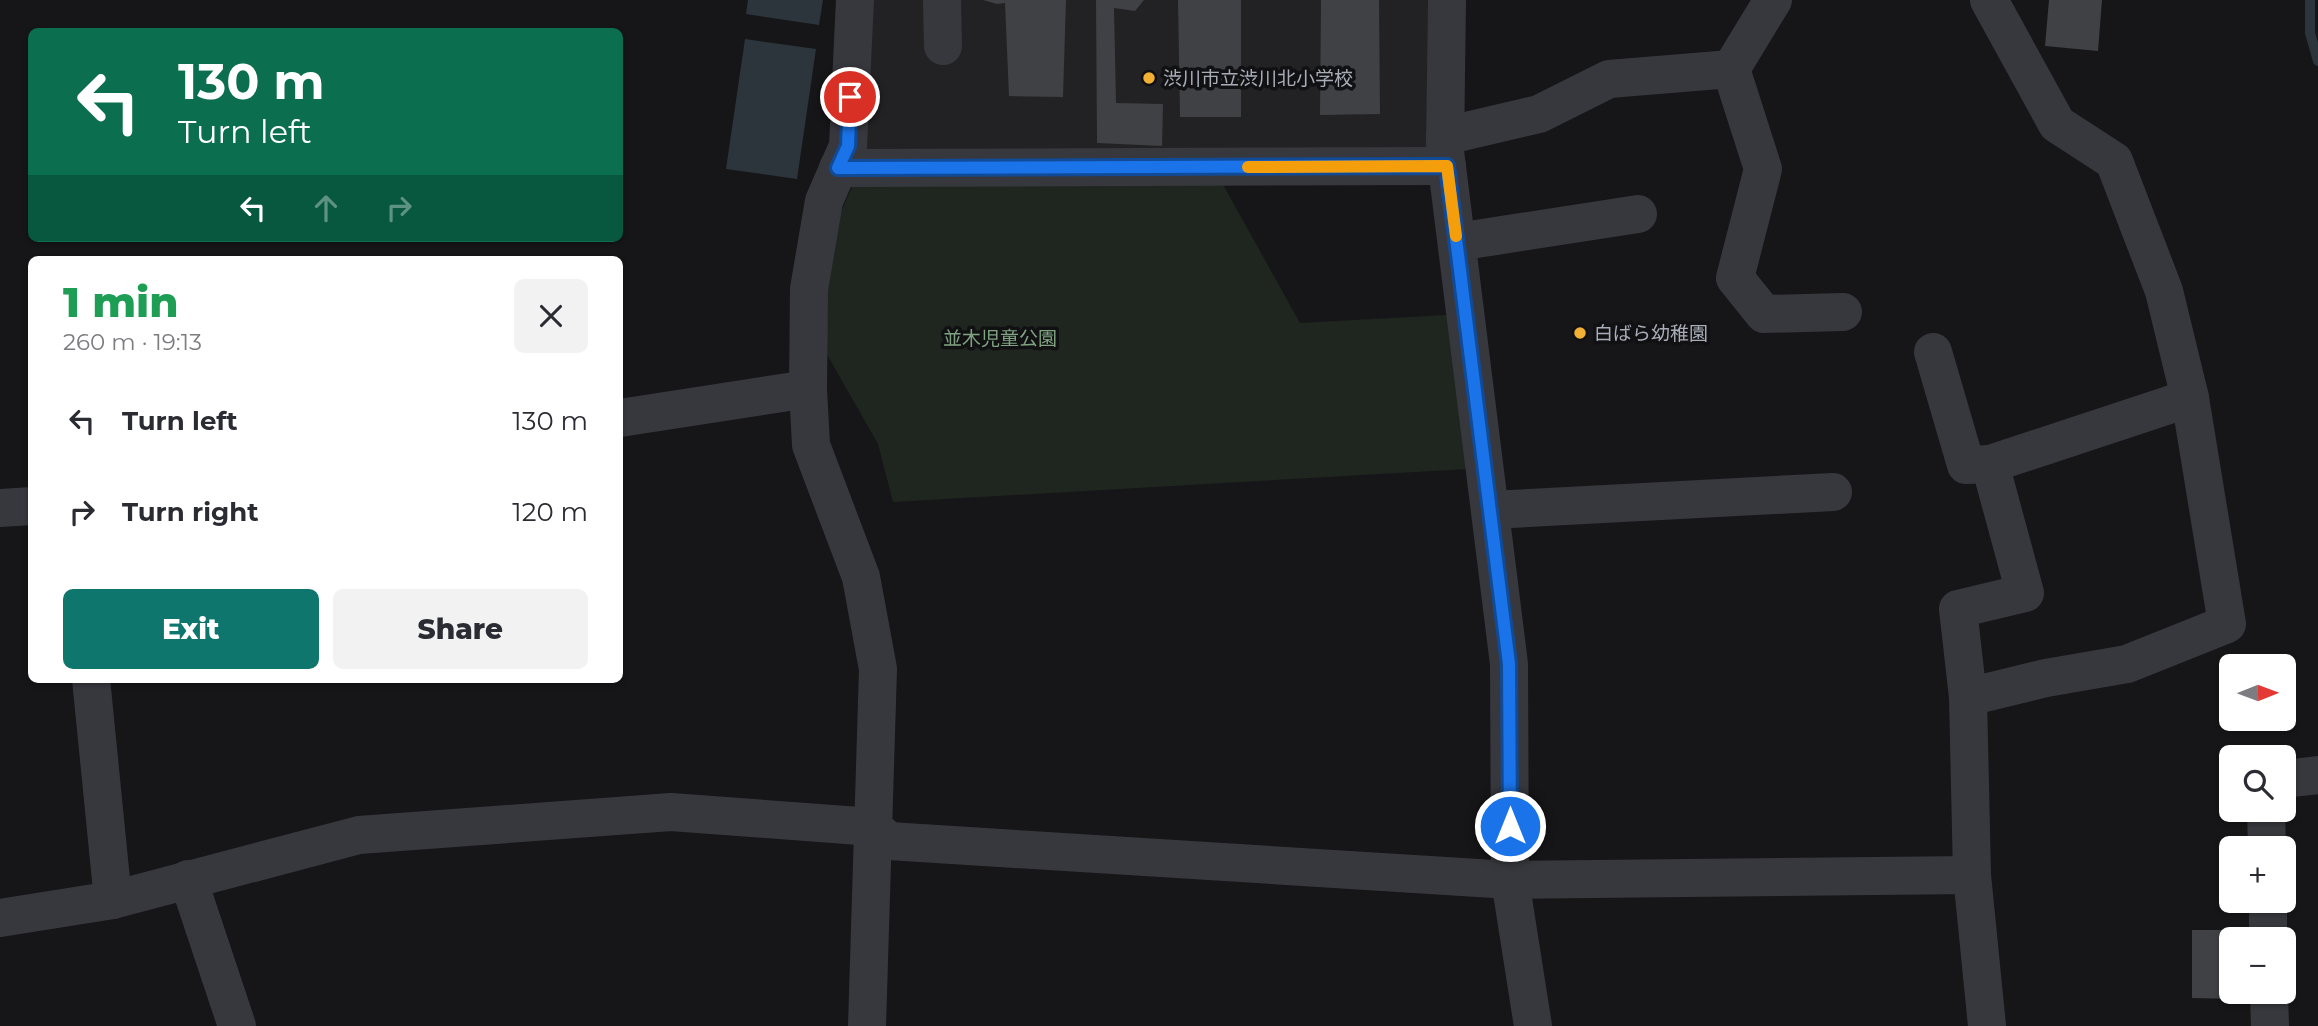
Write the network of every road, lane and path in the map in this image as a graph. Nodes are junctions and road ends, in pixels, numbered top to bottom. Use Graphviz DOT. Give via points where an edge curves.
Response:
graph roads {
  1 [pos="855,0"];
  2 [pos="942,0"];
  3 [pos="1447,0"];
  4 [pos="1773,0"];
  5 [pos="1989,0"];
  6 [pos="943,46"];
  7 [pos="1731,69"];
  8 [pos="1446,151"];
  9 [pos="838,168"];
  10 [pos="1638,214"];
  11 [pos="1457,242"];
  12 [pos="1843,313"];
  13 [pos="1933,352"];
  14 [pos="808,389"];
  15 [pos="2190,398"];
  16 [pos="623,418"];
  17 [pos="1990,464"];
  18 [pos="1833,492"];
  19 [pos="28,506"];
  20 [pos="0,508"];
  21 [pos="1491,510"];
  22 [pos="91,683"];
  23 [pos="1968,697"];
  24 [pos="2318,775"];
  25 [pos="2296,778"];
  26 [pos="873,827"];
  27 [pos="1972,875"];
  28 [pos="188,879"];
  29 [pos="1510,880"];
  30 [pos="113,900"];
  31 [pos="0,918"];
  32 [pos="2269,1004"];
  33 [pos="237,1026"];
  34 [pos="867,1026"];
  35 [pos="1534,1026"];
  36 [pos="1987,1026"];
  37 [pos="2270,1026"];
  1 -- 9 [label="street" via="848,146"];
  2 -- 6 [label="street"];
  3 -- 8 [label="street"];
  4 -- 7 [label="street"];
  5 -- 15 [label="street" via="2057,124 2113,161 2164,291"];
  7 -- 8 [label="street" via="1609,79 1539,114"];
  7 -- 12 [label="street" via="1763,169 1735,278 1764,314"];
  8 -- 9 [label="street"];
  8 -- 11 [label="street"];
  9 -- 14 [label="street" via="824,201 809,289"];
  10 -- 11 [label="street"];
  11 -- 21 [label="street"];
  13 -- 17 [label="street" via="1966,465"];
  14 -- 16 [label="street"];
  14 -- 26 [label="street" via="811,445 860,577 878,669"];
  15 -- 17 [label="street"];
  15 -- 23 [label="street" via="2227,624 2127,664"];
  17 -- 23 [label="street" via="2025,593 1958,610"];
  18 -- 21 [label="street"];
  19 -- 20 [label="street"];
  21 -- 29 [label="street" via="1509,664"];
  22 -- 30 [label="street"];
  23 -- 27 [label="street"];
  24 -- 25 [label="street"];
  26 -- 28 [label="street" via="671,812 359,835"];
  26 -- 29 [label="street" via="889,841"];
  26 -- 34 [label="street"];
  27 -- 29 [label="street"];
  27 -- 36 [label="street"];
  28 -- 30 [label="street"];
  28 -- 33 [label="street"];
  29 -- 35 [label="street"];
  30 -- 31 [label="street"];
  32 -- 37 [label="street"];
}
